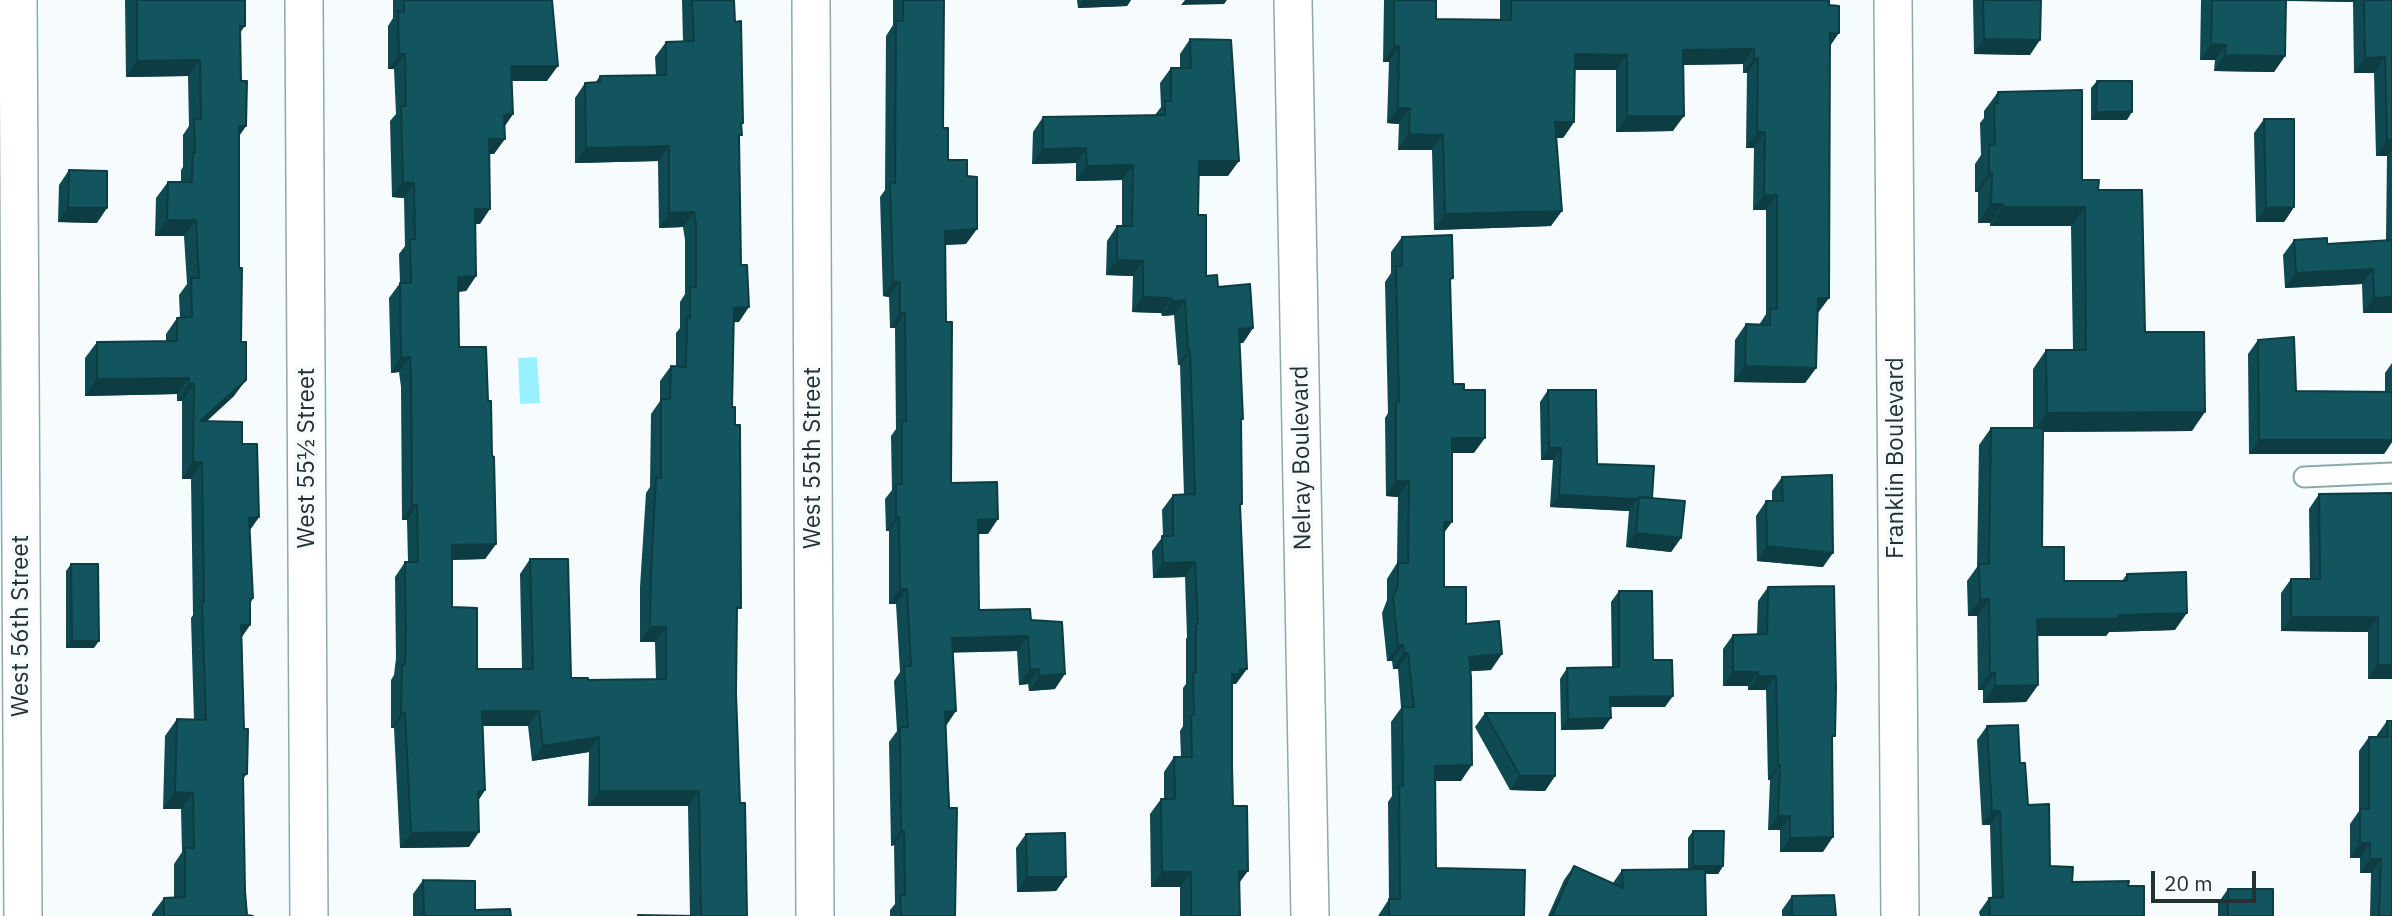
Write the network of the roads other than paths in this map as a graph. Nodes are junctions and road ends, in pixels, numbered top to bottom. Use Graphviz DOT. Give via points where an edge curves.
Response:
graph roads {
  1 [pos="18,0"];
  2 [pos="304,0"];
  3 [pos="811,0"];
  4 [pos="1293,0"];
  5 [pos="1893,0"];
  6 [pos="9,248"];
  7 [pos="2392,473"];
  8 [pos="2304,477"];
  9 [pos="10,529"];
  10 [pos="15,898"];
  11 [pos="309,916"];
  12 [pos="815,916"];
  13 [pos="1310,916"];
  14 [pos="1900,916"];
  1 -- 6 [label="street, West 56th Street"];
  2 -- 11 [label="street, West 55½ Street"];
  3 -- 12 [label="street, West 55th Street"];
  4 -- 13 [label="street, Nelray Boulevard"];
  5 -- 14 [label="street, Franklin Boulevard"];
  6 -- 9 [label="street, West 56th Street"];
  7 -- 8 [label="lane"];
  9 -- 10 [label="street, West 56th Street"];
}
